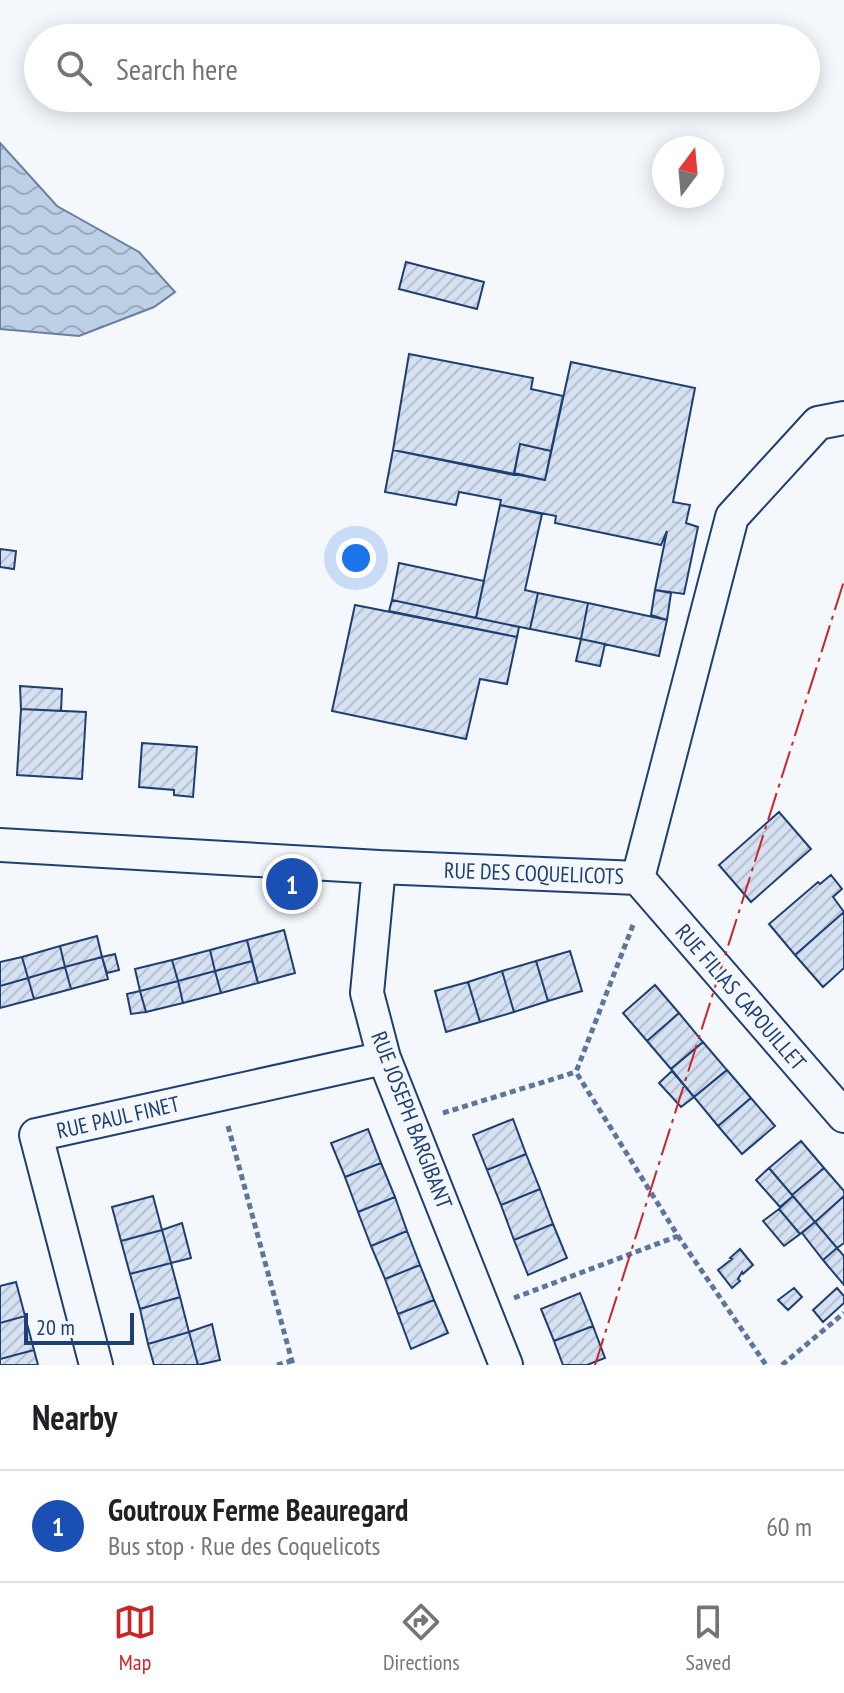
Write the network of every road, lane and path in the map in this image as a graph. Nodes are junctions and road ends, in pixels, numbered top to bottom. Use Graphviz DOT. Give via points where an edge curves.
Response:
graph roads {
  1 [pos="844,418"];
  2 [pos="0,845"];
  3 [pos="379,867"];
  4 [pos="643,883"];
  5 [pos="384,1058"];
  6 [pos="576,1072"];
  7 [pos="219,1094"];
  8 [pos="844,1116"];
  9 [pos="411,1123"];
  10 [pos="678,1236"];
  11 [pos="485,1309"];
  12 [pos="844,1313"];
  13 [pos="292,1363"];
  14 [pos="96,1365"];
  15 [pos="277,1365"];
  16 [pos="506,1365"];
  17 [pos="766,1365"];
  18 [pos="782,1365"];
  1 -- 4 [label="street, RUE DES COQUELICOTS" via="818,423 732,517"];
  2 -- 3 [label="street, RUE DES COQUELICOTS"];
  3 -- 4 [label="street, RUE DES COQUELICOTS"];
  3 -- 5 [label="street, RUE JOSEPH BARGIBANT" via="367,993"];
  4 -- 6 [label="path"];
  4 -- 8 [label="street, RUE FILIAS CAPOUILLET"];
  5 -- 7 [label="street, RUE PAUL FINET"];
  5 -- 9 [label="street, RUE JOSEPH BARGIBANT"];
  6 -- 9 [label="path"];
  6 -- 10 [label="path"];
  7 -- 13 [label="path"];
  7 -- 14 [label="street, RUE PAUL FINET" via="36,1135"];
  9 -- 11 [label="street, RUE JOSEPH BARGIBANT"];
  10 -- 11 [label="path"];
  10 -- 17 [label="path"];
  11 -- 16 [label="street, RUE JOSEPH BARGIBANT"];
  12 -- 18 [label="path"];
  13 -- 15 [label="path"];
}
